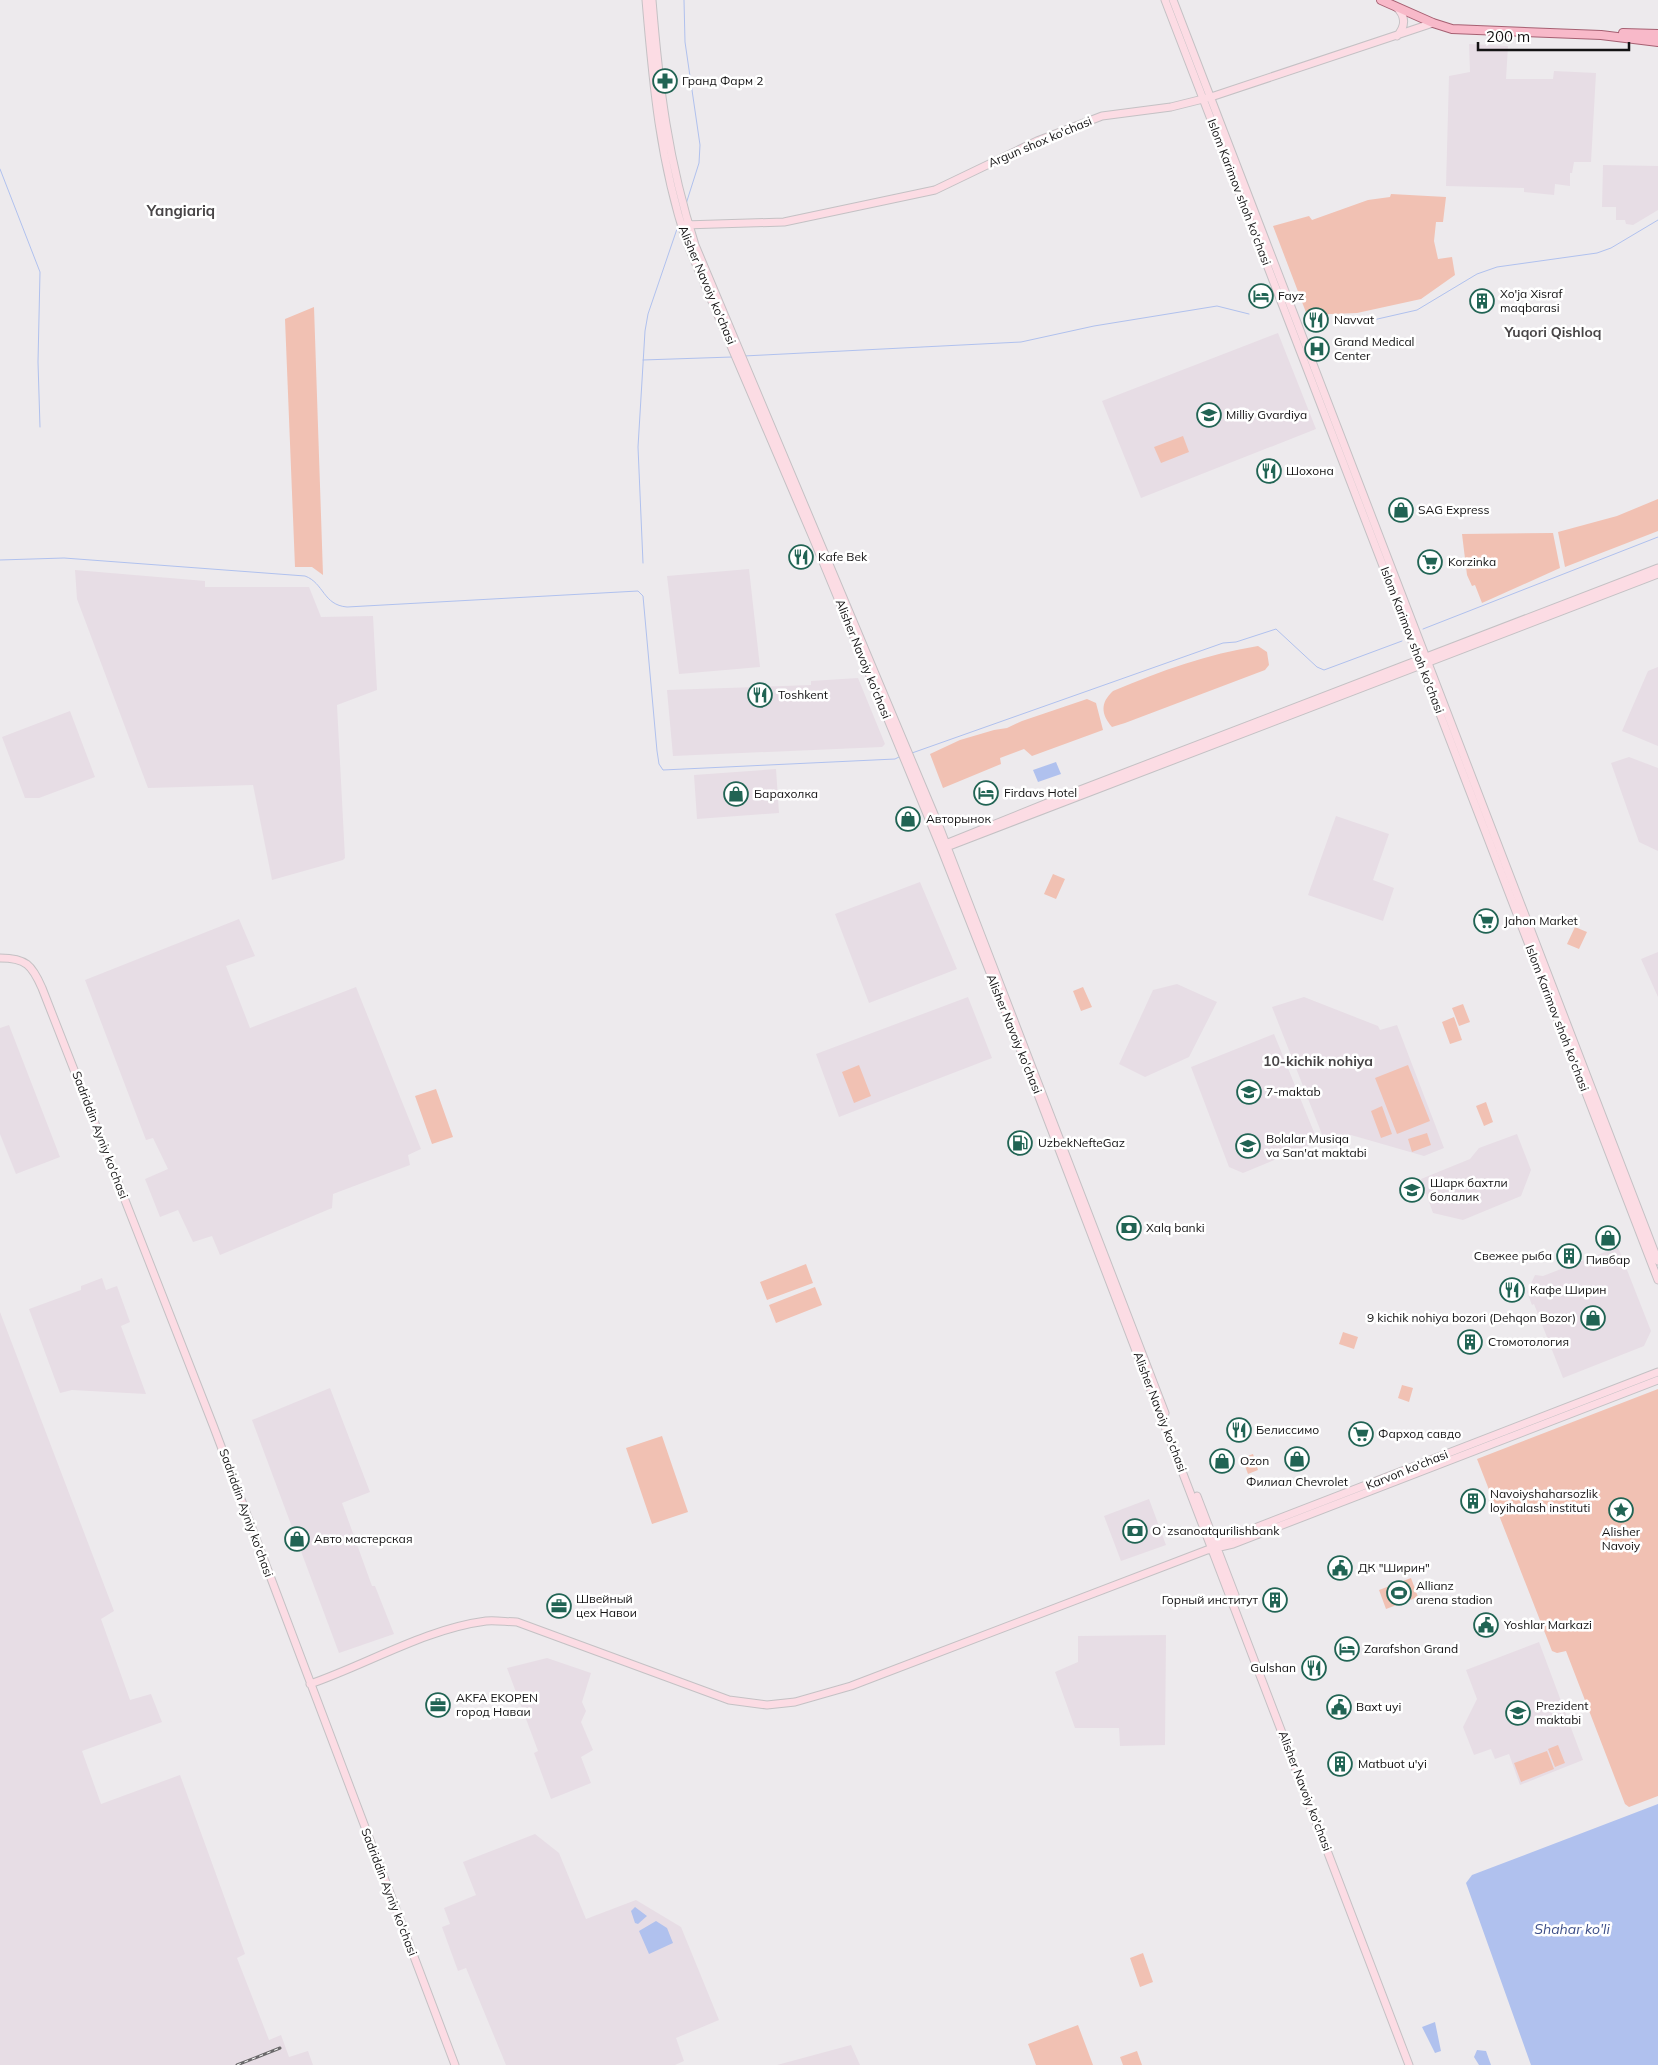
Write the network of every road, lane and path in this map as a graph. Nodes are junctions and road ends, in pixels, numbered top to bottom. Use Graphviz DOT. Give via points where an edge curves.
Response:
graph roads {
  1 [pos="646,0"];
  2 [pos="652,0"];
  3 [pos="1165,0"];
  4 [pos="1173,0"];
  5 [pos="1382,0"];
  6 [pos="1396,6"];
  7 [pos="650,10"];
  8 [pos="1433,23"];
  9 [pos="1658,29"];
  10 [pos="1642,32"];
  11 [pos="1658,34"];
  12 [pos="1601,35"];
  13 [pos="1396,37"];
  14 [pos="1658,42"];
  15 [pos="1207,98"];
  16 [pos="683,218"];
  17 [pos="1658,568"];
  18 [pos="1658,574"];
  19 [pos="1423,661"];
  20 [pos="909,762"];
  21 [pos="940,829"];
  22 [pos="960,840"];
  23 [pos="944,846"];
  24 [pos="954,866"];
  25 [pos="0,958"];
  26 [pos="1027,1060"];
  27 [pos="1658,1261"];
  28 [pos="1658,1280"];
  29 [pos="1658,1372"];
  30 [pos="1658,1380"];
  31 [pos="1213,1547"];
  32 [pos="310,1684"];
  33 [pos="1401,2036"];
  34 [pos="456,2065"];
  35 [pos="1410,2065"];
  36 [pos="1414,2065"];
  1 -- 7 [label="main road, Alisher Navoiy ko'chasi"];
  2 -- 7 [label="main road, Alisher Navoiy ko'chasi"];
  3 -- 15 [label="main road, Islom Karimov shoh ko'chasi"];
  4 -- 15 [label="main road, Islom Karimov shoh ko'chasi"];
  5 -- 6 [label="main road"];
  6 -- 8 [label="main road"];
  6 -- 13 [label="main road" via="1403,15 1404,23"];
  7 -- 16 [label="main road, Alisher Navoiy ko'chasi" via="664,122"];
  7 -- 16 [label="main road, Alisher Navoiy ko'chasi" via="659,136"];
  8 -- 12 [label="main road" via="1472,32"];
  8 -- 13 [label="main road, Argun shox ko'chasi"];
  9 -- 10 [label="main road"];
  10 -- 11 [label="main road"];
  10 -- 12 [label="main road"];
  12 -- 14 [label="main road"];
  13 -- 15 [label="main road, Argun shox ko'chasi"];
  15 -- 16 [label="main road, Argun shox ko'chasi" via="1102,116 1036,141 935,190 784,222 743,225"];
  15 -- 19 [label="main road, Islom Karimov shoh ko'chasi"];
  16 -- 20 [label="main road, Alisher Navoiy ko'chasi"];
  17 -- 19 [label="main road"];
  18 -- 19 [label="main road"];
  19 -- 22 [label="main road"];
  19 -- 27 [label="main road, Islom Karimov shoh ko'chasi"];
  19 -- 28 [label="main road, Islom Karimov shoh ko'chasi"];
  20 -- 21 [label="main road, Alisher Navoiy ko'chasi"];
  20 -- 23 [label="main road, Alisher Navoiy ko'chasi"];
  21 -- 22 [label="main road"];
  21 -- 23 [label="main road, Alisher Navoiy ko'chasi"];
  22 -- 23 [label="main road"];
  22 -- 24 [label="main road" via="955,850"];
  23 -- 24 [label="main road, Alisher Navoiy ko'chasi"];
  23 -- 26 [label="main road, Alisher Navoiy ko'chasi"];
  24 -- 26 [label="main road, Alisher Navoiy ko'chasi"];
  25 -- 32 [label="main road, Sadriddin Ayniy ko'chasi" via="16,959 34,969 213,1425"];
  26 -- 31 [label="main road, Alisher Navoiy ko'chasi"];
  29 -- 31 [label="main road, Karvon ko'chasi"];
  30 -- 31 [label="main road" via="1233,1544"];
  31 -- 32 [label="main road" via="851,1686 795,1702 766,1705 729,1700 517,1622 502,1621 453,1629"];
  31 -- 33 [label="main road, Alisher Navoiy ko'chasi"];
  32 -- 34 [label="main road, Sadriddin Ayniy ko'chasi"];
  33 -- 35 [label="main road, Alisher Navoiy ko'chasi"];
  33 -- 36 [label="main road, Alisher Navoiy ko'chasi"];
}
